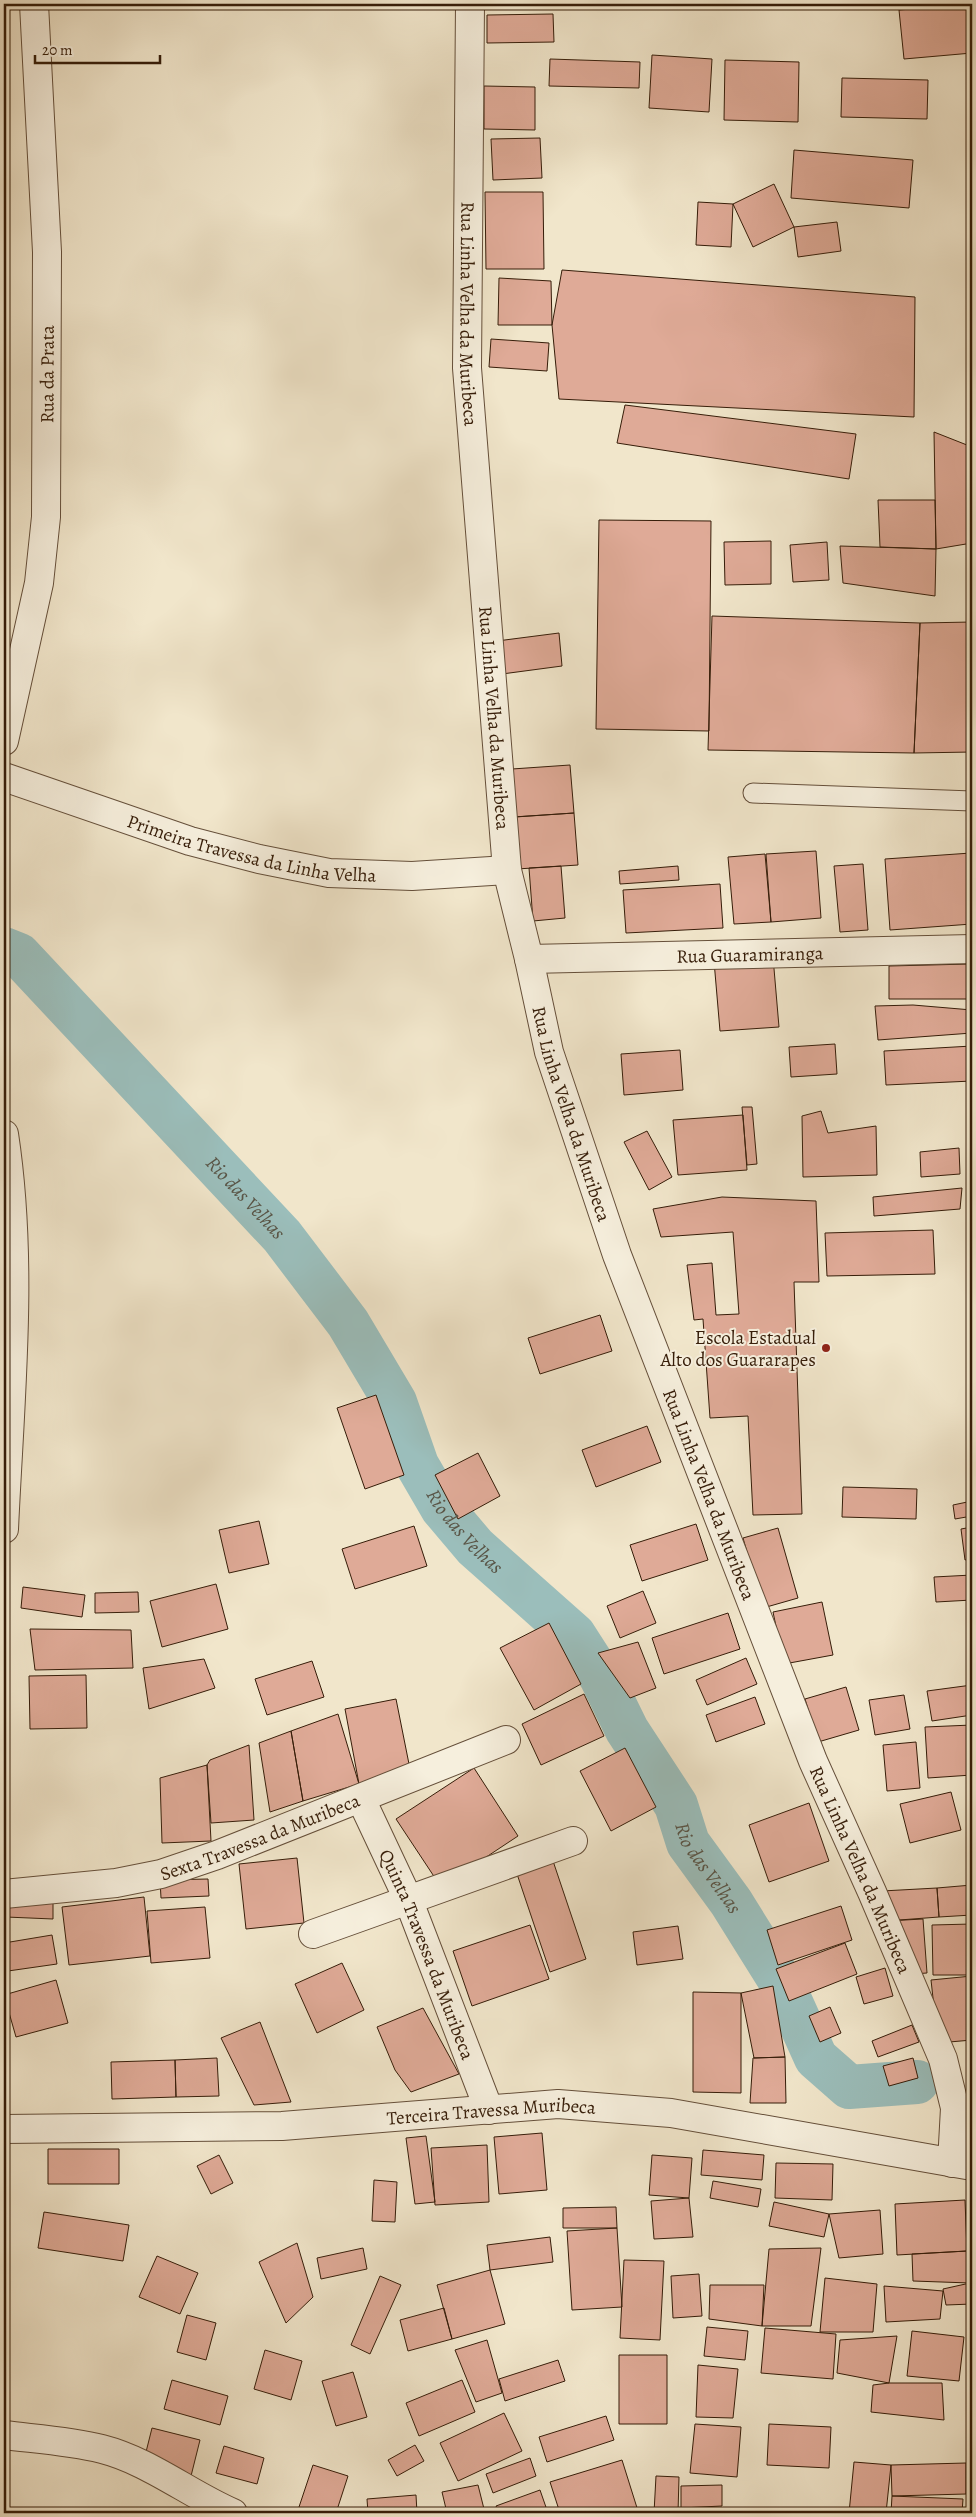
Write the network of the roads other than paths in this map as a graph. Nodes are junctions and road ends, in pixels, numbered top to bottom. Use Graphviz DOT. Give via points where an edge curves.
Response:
graph roads {
  1 [pos="34,4"];
  2 [pos="470,4"];
  3 [pos="4,741"];
  4 [pos="4,778"];
  5 [pos="753,794"];
  6 [pos="972,801"];
  7 [pos="507,870"];
  8 [pos="972,949"];
  9 [pos="529,959"];
  10 [pos="5,1147"];
  11 [pos="4,1529"];
  12 [pos="506,1740"];
  13 [pos="360,1799"];
  14 [pos="574,1841"];
  15 [pos="4,1894"];
  16 [pos="408,1899"];
  17 [pos="313,1934"];
  18 [pos="489,2110"];
  19 [pos="4,2129"];
  20 [pos="962,2164"];
  21 [pos="4,2435"];
  22 [pos="233,2513"];
  1 -- 3 [label="street, Rua da Prata" via="47,252 46,517 38,583"];
  2 -- 7 [label="street, Rua Linha Velha da Muribeca" via="467,368"];
  4 -- 7 [label="street, Primeira Travessa da Linha Velha" via="190,841 329,873 412,876"];
  5 -- 6 [label="lane"];
  7 -- 9 [label="street, Rua Linha Velha da Muribeca"];
  8 -- 9 [label="street, Rua Guaramiranga"];
  9 -- 20 [label="street, Rua Linha Velha da Muribeca" via="548,1052 618,1255 813,1761 943,2059 955,2108"];
  10 -- 11 [label="street" via="15,1236 15,1299"];
  12 -- 13 [label="street, Sexta Travessa da Muribeca"];
  13 -- 15 [label="street, Sexta Travessa da Muribeca" via="161,1874 116,1883"];
  13 -- 16 [label="street, Quinta Travessa da Muribeca"];
  14 -- 16 [label="street"];
  16 -- 17 [label="street"];
  16 -- 18 [label="street, Quinta Travessa da Muribeca"];
  18 -- 19 [label="street, Terceira Travessa Muribeca" via="282,2126"];
  18 -- 20 [label="street, Terceira Travessa Muribeca" via="558,2104 671,2112"];
  21 -- 22 [label="street" via="104,2449"];
}
